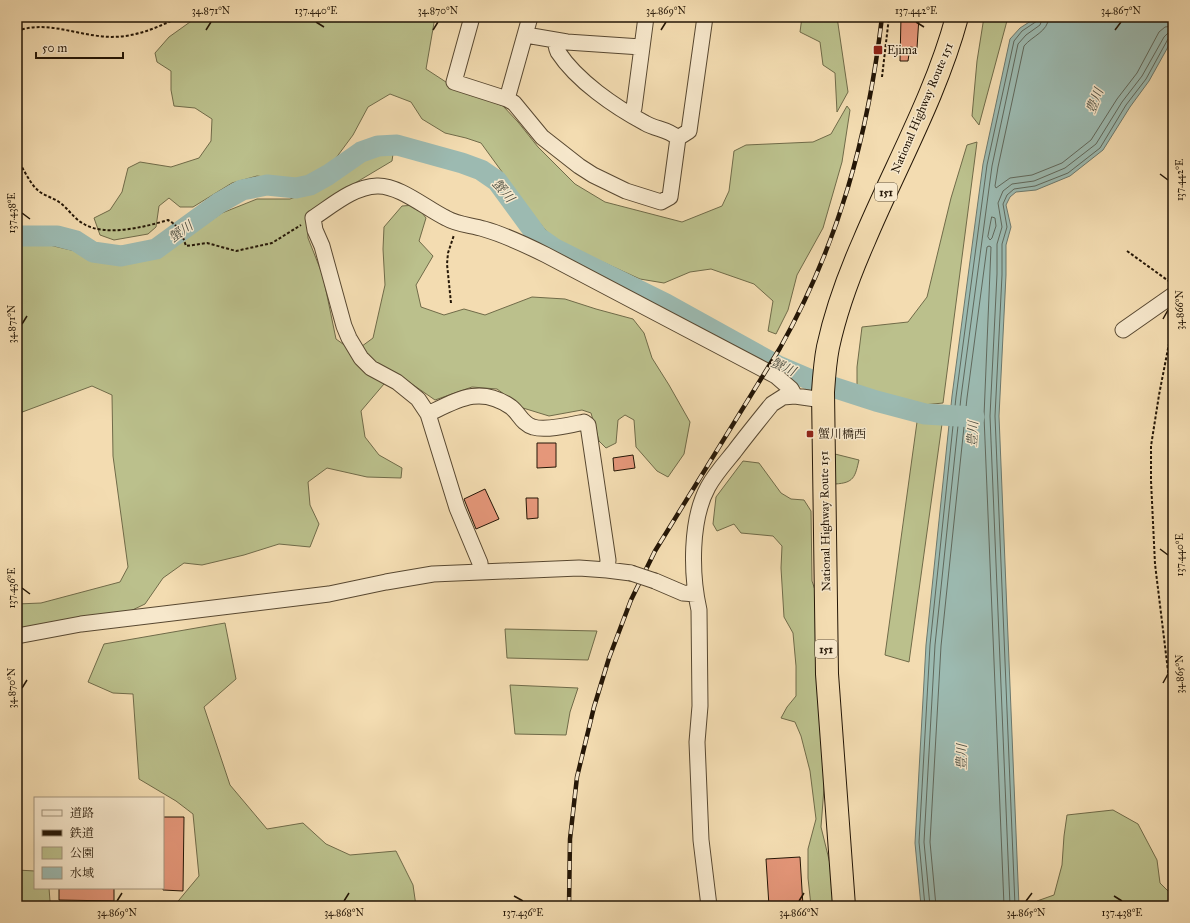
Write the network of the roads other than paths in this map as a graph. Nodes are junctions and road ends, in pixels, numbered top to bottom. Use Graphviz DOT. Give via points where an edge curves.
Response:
graph roads {
  1 [pos="472,17"];
  2 [pos="530,17"];
  3 [pos="646,17"];
  4 [pos="705,17"];
  5 [pos="957,17"];
  6 [pos="526,35"];
  7 [pos="555,40"];
  8 [pos="641,47"];
  9 [pos="507,99"];
  10 [pos="631,115"];
  11 [pos="678,138"];
  12 [pos="1173,294"];
  13 [pos="1123,330"];
  14 [pos="794,396"];
  15 [pos="823,396"];
  16 [pos="428,414"];
  17 [pos="607,570"];
  18 [pos="481,572"];
  19 [pos="696,594"];
  20 [pos="17,636"];
  21 [pos="709,906"];
  22 [pos="844,906"];
  1 -- 9 [label="street" via="454,82"];
  2 -- 6 [label="street"];
  3 -- 8 [label="street"];
  4 -- 11 [label="street" via="689,130"];
  5 -- 15 [label="highway, National Highway Route 151 / 151" via="937,76 848,279 828,347"];
  6 -- 7 [label="street"];
  6 -- 9 [label="street"];
  7 -- 8 [label="street"];
  7 -- 10 [label="street" via="557,51 576,73 611,103"];
  8 -- 10 [label="street"];
  9 -- 11 [label="street" via="542,137 579,166 626,190 661,202 670,197"];
  10 -- 11 [label="street" via="647,124 670,131"];
  12 -- 13 [label="street"];
  14 -- 15 [label="street"];
  14 -- 16 [label="street" via="791,389 776,376 546,254 484,229 446,218 394,190 379,186 364,187 348,194 313,218 315,230 322,246 344,326 361,358 371,368 397,382 418,400"];
  14 -- 19 [label="street" via="783,397 772,404 708,487 700,505 695,528"];
  15 -- 22 [label="highway, National Highway Route 151 / 151" via="827,674"];
  16 -- 17 [label="street" via="452,402 487,395 512,407 531,427 540,429 584,422 588,425 608,560"];
  16 -- 18 [label="street" via="457,508 480,563"];
  17 -- 18 [label="street" via="579,568"];
  17 -- 19 [label="street, bridge" via="631,573 683,593"];
  18 -- 20 [label="street" via="433,574 329,594 81,624"];
  19 -- 21 [label="street" via="699,610 698,742 701,840"];
}
